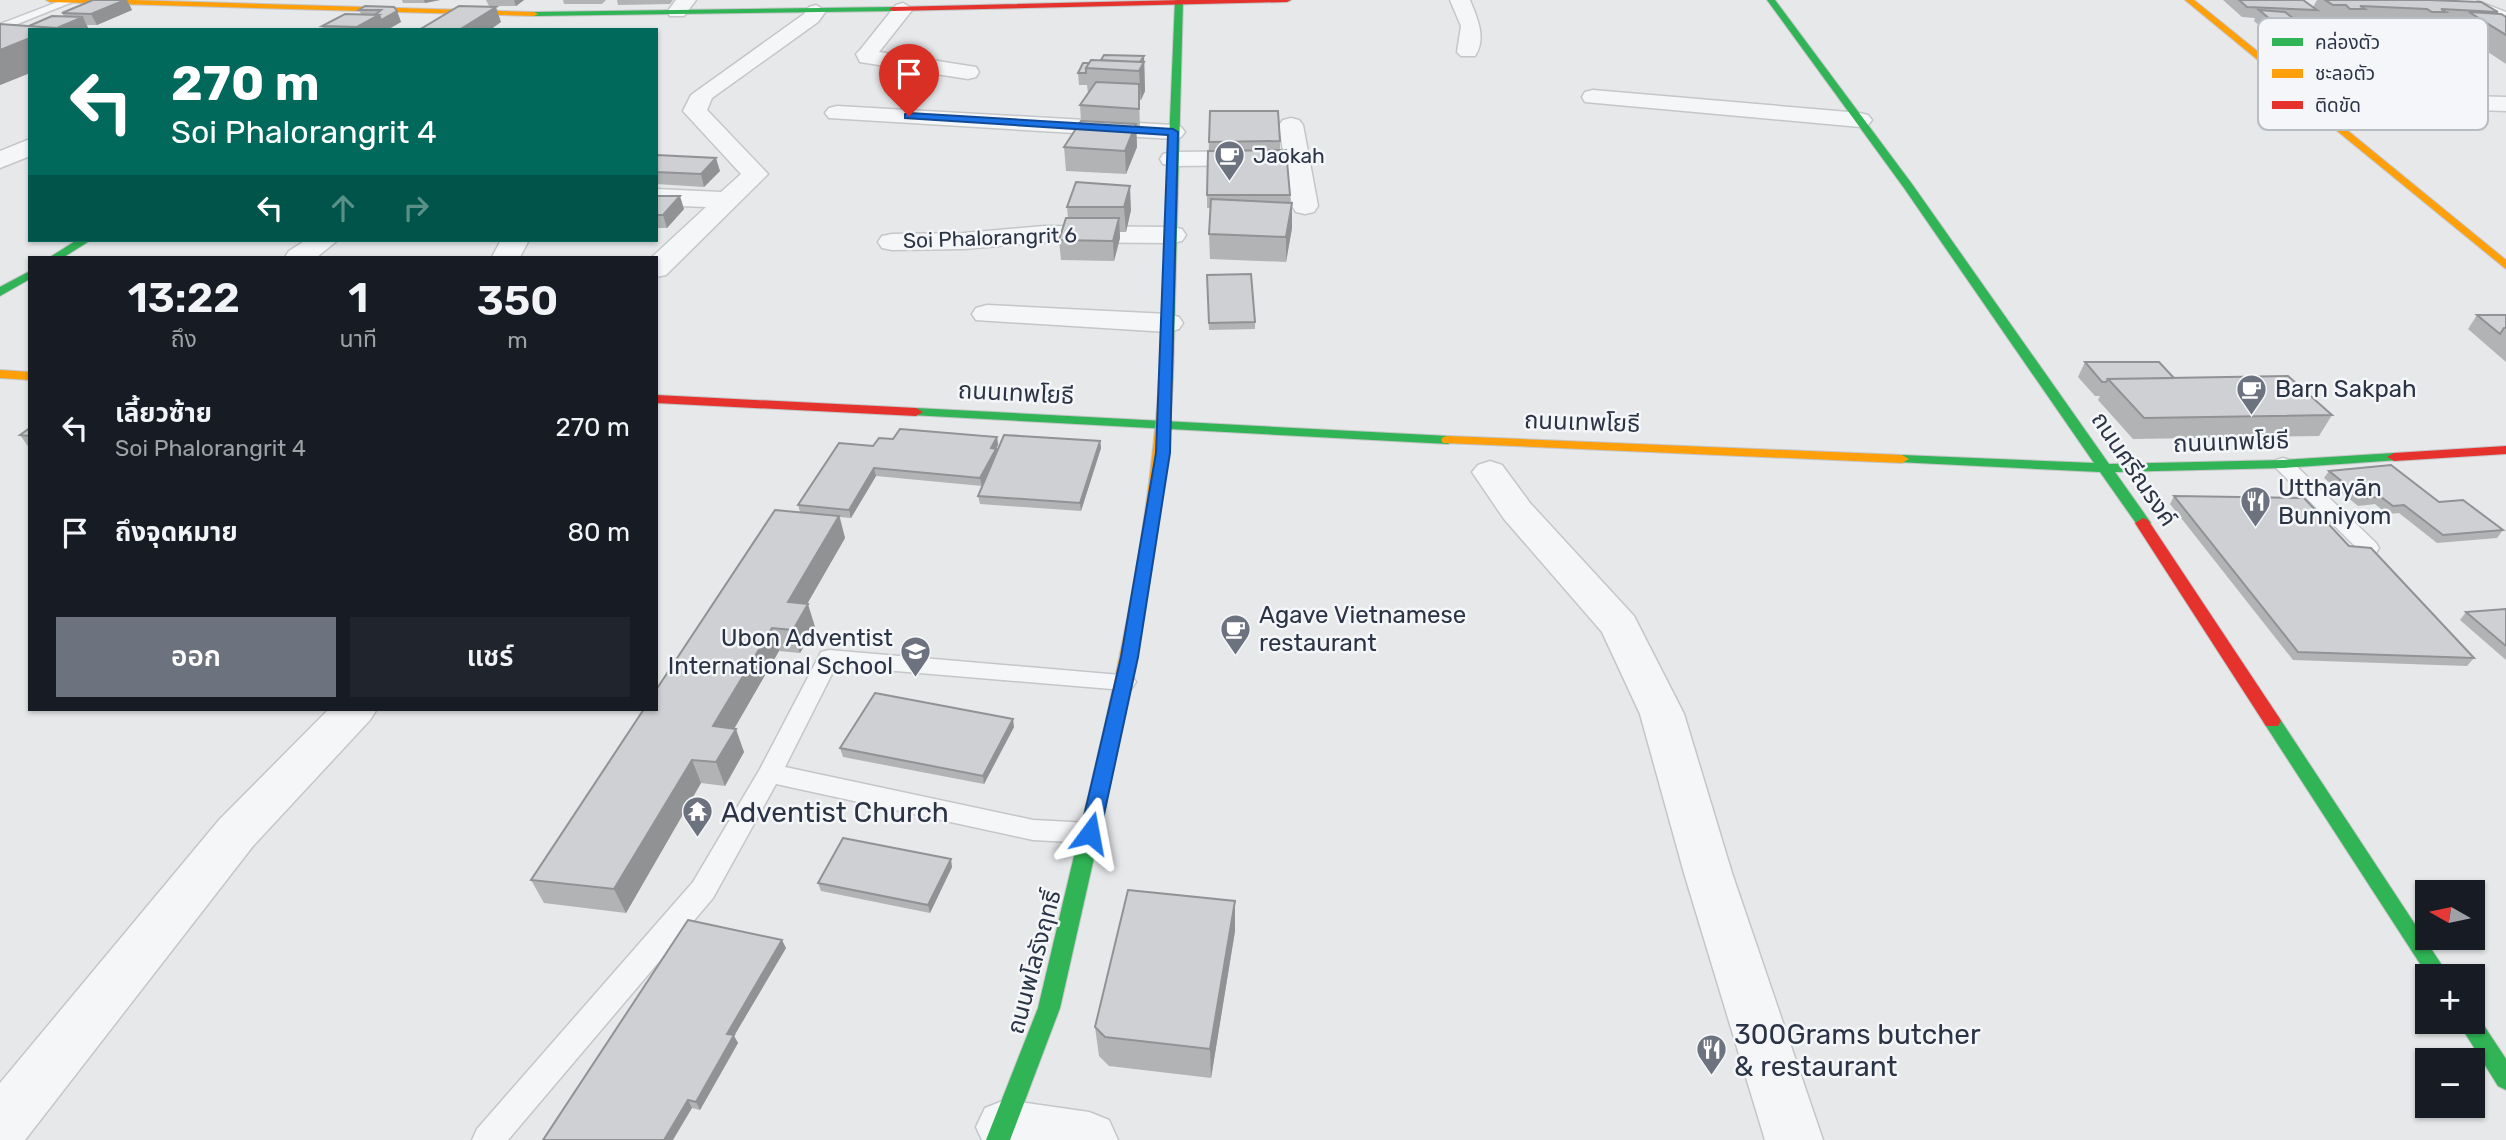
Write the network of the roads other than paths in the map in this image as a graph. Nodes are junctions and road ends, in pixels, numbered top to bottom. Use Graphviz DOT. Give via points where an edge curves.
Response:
graph roads {
  1 [pos="50,0"];
  2 [pos="467,0"];
  3 [pos="1287,0"];
  4 [pos="1460,0"];
  5 [pos="1771,0"];
  6 [pos="2189,0"];
  7 [pos="2458,0"];
  8 [pos="70,1"];
  9 [pos="121,1"];
  10 [pos="1179,1"];
  11 [pos="681,6"];
  12 [pos="904,9"];
  13 [pos="89,11"];
  14 [pos="816,11"];
  15 [pos="447,12"];
  16 [pos="2506,19"];
  17 [pos="0,28"];
  18 [pos="422,28"];
  19 [pos="1468,52"];
  20 [pos="2258,57"];
  21 [pos="968,72"];
  22 [pos="1593,97"];
  23 [pos="2488,104"];
  24 [pos="2506,104"];
  25 [pos="837,113"];
  26 [pos="1860,120"];
  27 [pos="1291,125"];
  28 [pos="2341,130"];
  29 [pos="1173,132"];
  30 [pos="28,147"];
  31 [pos="1297,158"];
  32 [pos="1172,159"];
  33 [pos="705,160"];
  34 [pos="741,160"];
  35 [pos="0,161"];
  36 [pos="0,171"];
  37 [pos="28,174"];
  38 [pos="658,197"];
  39 [pos="729,200"];
  40 [pos="1305,206"];
  41 [pos="1172,235"];
  42 [pos="82,242"];
  43 [pos="321,242"];
  44 [pos="892,242"];
  45 [pos="59,256"];
  46 [pos="300,256"];
  47 [pos="2506,266"];
  48 [pos="658,267"];
  49 [pos="28,275"];
  50 [pos="0,292"];
  51 [pos="986,314"];
  52 [pos="1168,323"];
  53 [pos="0,374"];
  54 [pos="28,376"];
  55 [pos="658,399"];
  56 [pos="1164,424"];
  57 [pos="2506,450"];
  58 [pos="2283,464"];
  59 [pos="2107,468"];
  60 [pos="1490,472"];
  61 [pos="2369,548"];
  62 [pos="1124,682"];
  63 [pos="353,711"];
  64 [pos="770,773"];
  65 [pos="1090,833"];
  66 [pos="2431,964"];
  67 [pos="2477,1034"];
  68 [pos="2506,1079"];
  69 [pos="0,1127"];
  70 [pos="1002,1133"];
  71 [pos="488,1140"];
  72 [pos="1089,1140"];
  73 [pos="1794,1140"];
  1 -- 8 [label="street"];
  2 -- 15 [label="street"];
  3 -- 10 [label="street"];
  4 -- 19 [label="street" via="1471,26"];
  5 -- 26 [label="street, ถนนศรีณรงค์"];
  6 -- 20 [label="street"];
  7 -- 16 [label="street"];
  8 -- 9 [label="street"];
  8 -- 17 [label="lane"];
  9 -- 13 [label="lane"];
  9 -- 15 [label="street"];
  10 -- 12 [label="street"];
  10 -- 29 [label="street, ถนนพโลรังฤทธิ์"];
  11 -- 14 [label="street"];
  11 -- 15 [label="street"];
  12 -- 14 [label="street"];
  12 -- 21 [label="street" via="868,57"];
  14 -- 34 [label="street" via="702,95 695,111"];
  15 -- 18 [label="street"];
  22 -- 26 [label="street"];
  23 -- 24 [label="street"];
  25 -- 29 [label="street"];
  26 -- 59 [label="street, ถนนศรีณรงค์"];
  27 -- 31 [label="street"];
  28 -- 47 [label="street"];
  29 -- 32 [label="street, ถนนพโลรังฤทธิ์"];
  30 -- 35 [label="street"];
  31 -- 32 [label="street"];
  31 -- 40 [label="street"];
  32 -- 41 [label="street, ถนนพโลรังฤทธิ์"];
  33 -- 34 [label="street"];
  34 -- 39 [label="street" via="755,174"];
  36 -- 37 [label="street"];
  38 -- 39 [label="street"];
  39 -- 48 [label="street"];
  41 -- 44 [label="street, Soi Phalorangrit 6" via="1044,234"];
  41 -- 52 [label="street, ถนนพโลรังฤทธิ์"];
  42 -- 45 [label="street"];
  43 -- 46 [label="street"];
  49 -- 50 [label="street"];
  51 -- 52 [label="street"];
  52 -- 56 [label="street, ถนนพโลรังฤทธิ์"];
  53 -- 54 [label="street"];
  55 -- 56 [label="street, ถนนเทพโยธี"];
  56 -- 59 [label="street, ถนนเทพโยธี"];
  56 -- 62 [label="street, ถนนพโลรังฤทธิ์"];
  57 -- 58 [label="street, ถนนเทพโยธี"];
  58 -- 59 [label="street, ถนนเทพโยธี"];
  58 -- 61 [label="lane"];
  59 -- 66 [label="street, ถนนศรีณรงค์"];
  60 -- 73 [label="street" via="1517,511 1620,626 1662,714"];
  62 -- 64 [label="lane" via="829,658"];
  62 -- 65 [label="street, ถนนพโลรังฤทธิ์"];
  63 -- 69 [label="street" via="236,833"];
  64 -- 65 [label="lane" via="1033,830"];
  64 -- 71 [label="lane" via="704,890"];
  65 -- 70 [label="street, ถนนพโลรังฤทธิ์" via="1049,1008"];
  67 -- 68 [label="street"];
  70 -- 72 [label="street"];
}
